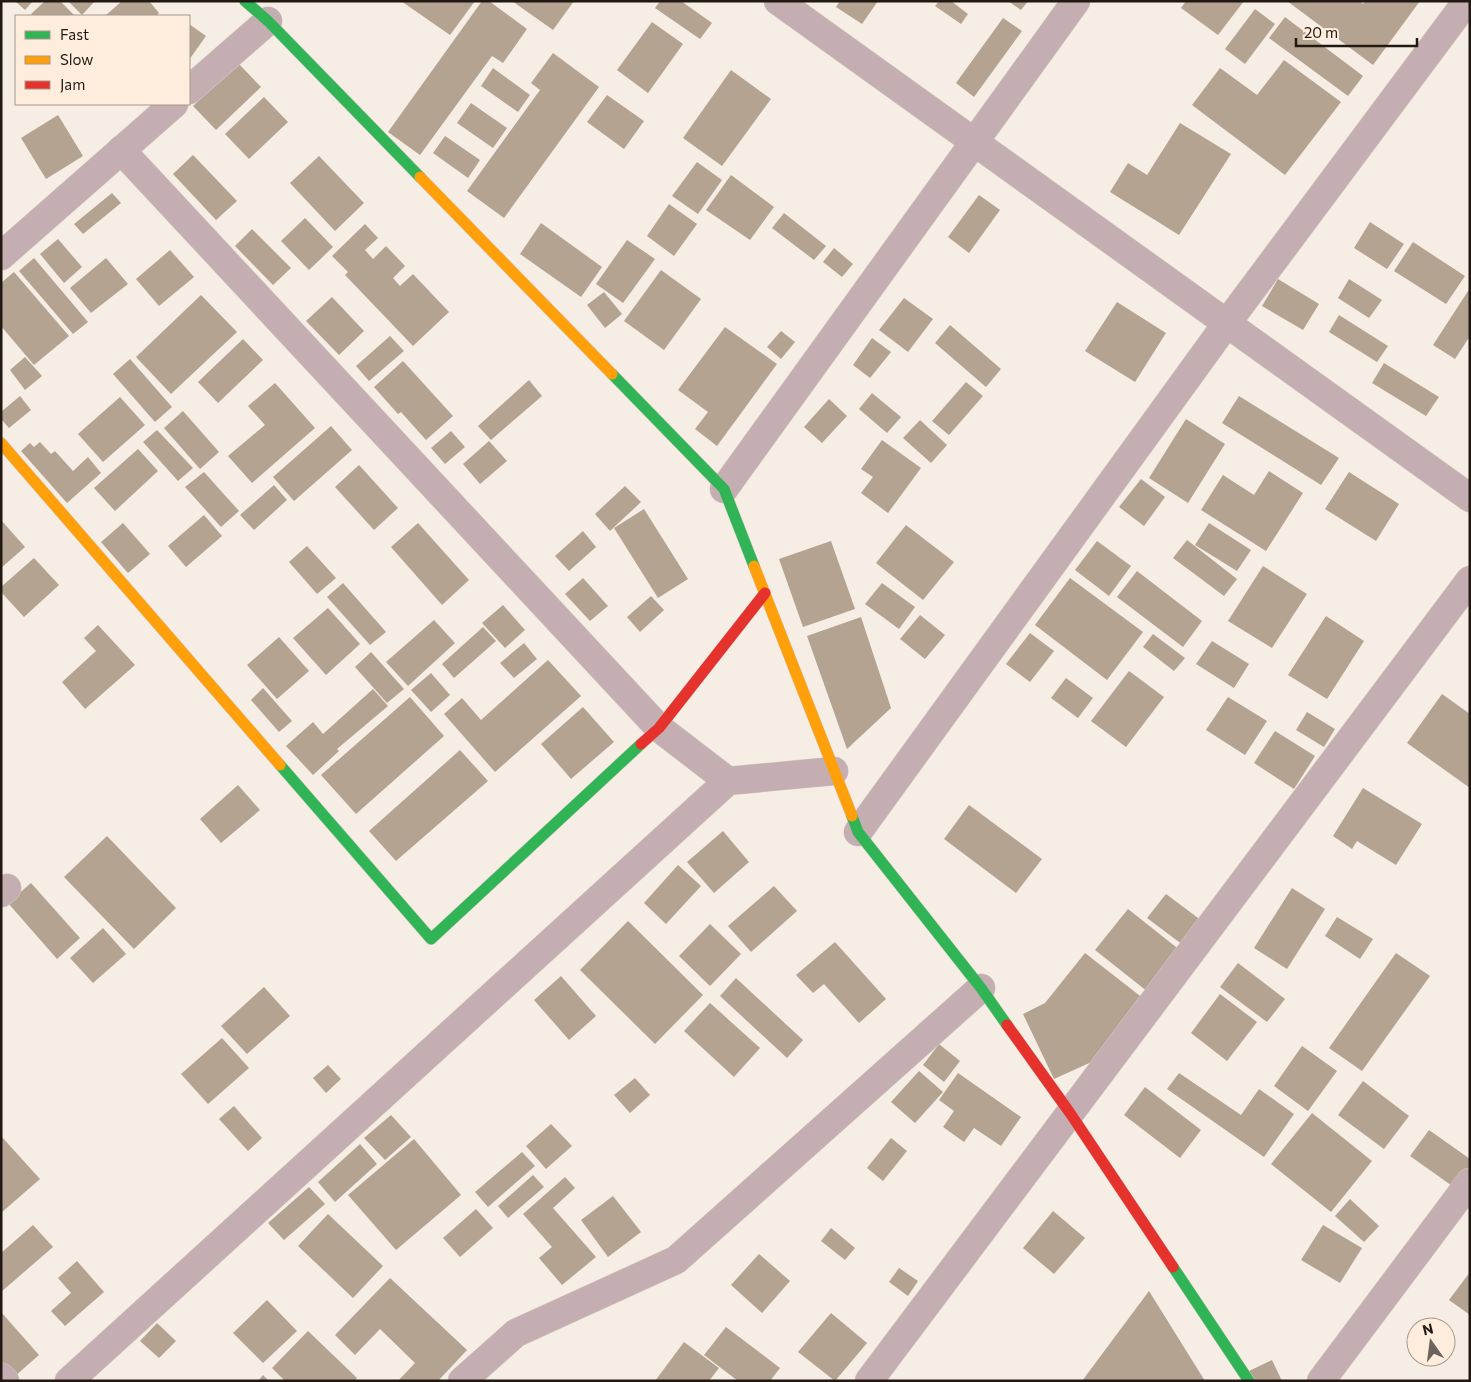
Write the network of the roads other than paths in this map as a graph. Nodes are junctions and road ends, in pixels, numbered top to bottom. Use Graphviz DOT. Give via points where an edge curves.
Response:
graph roads {
  1 [pos="244,1"];
  2 [pos="778,1"];
  3 [pos="1076,1"];
  4 [pos="1467,1"];
  5 [pos="268,21"];
  6 [pos="190,89"];
  7 [pos="173,105"];
  8 [pos="974,142"];
  9 [pos="122,150"];
  10 [pos="1,256"];
  11 [pos="1227,323"];
  12 [pos="1,443"];
  13 [pos="724,489"];
  14 [pos="1470,498"];
  15 [pos="1470,580"];
  16 [pos="765,593"];
  17 [pos="659,728"];
  18 [pos="834,770"];
  19 [pos="728,781"];
  20 [pos="858,832"];
  21 [pos="981,988"];
  22 [pos="1070,1113"];
  23 [pos="1470,1182"];
  24 [pos="1,1377"];
  25 [pos="5,1381"];
  26 [pos="68,1381"];
  27 [pos="462,1381"];
  28 [pos="869,1381"];
  29 [pos="1249,1381"];
  30 [pos="1321,1381"];
  1 -- 5 [label="street"];
  2 -- 8 [label="street"];
  3 -- 8 [label="street"];
  4 -- 11 [label="street"];
  5 -- 6 [label="street"];
  5 -- 13 [label="street"];
  7 -- 9 [label="street"];
  8 -- 11 [label="street"];
  8 -- 13 [label="street"];
  9 -- 10 [label="street"];
  9 -- 17 [label="street"];
  11 -- 14 [label="street"];
  11 -- 20 [label="street"];
  12 -- 17 [label="street" via="431,939"];
  13 -- 16 [label="street"];
  15 -- 22 [label="street"];
  16 -- 17 [label="street"];
  16 -- 18 [label="street"];
  17 -- 19 [label="street"];
  18 -- 19 [label="street"];
  18 -- 20 [label="street"];
  19 -- 26 [label="street"];
  20 -- 21 [label="street"];
  21 -- 22 [label="street"];
  21 -- 27 [label="street" via="676,1260 516,1333"];
  22 -- 28 [label="street"];
  22 -- 29 [label="street"];
  23 -- 30 [label="street"];
  24 -- 25 [label="street"];
}
